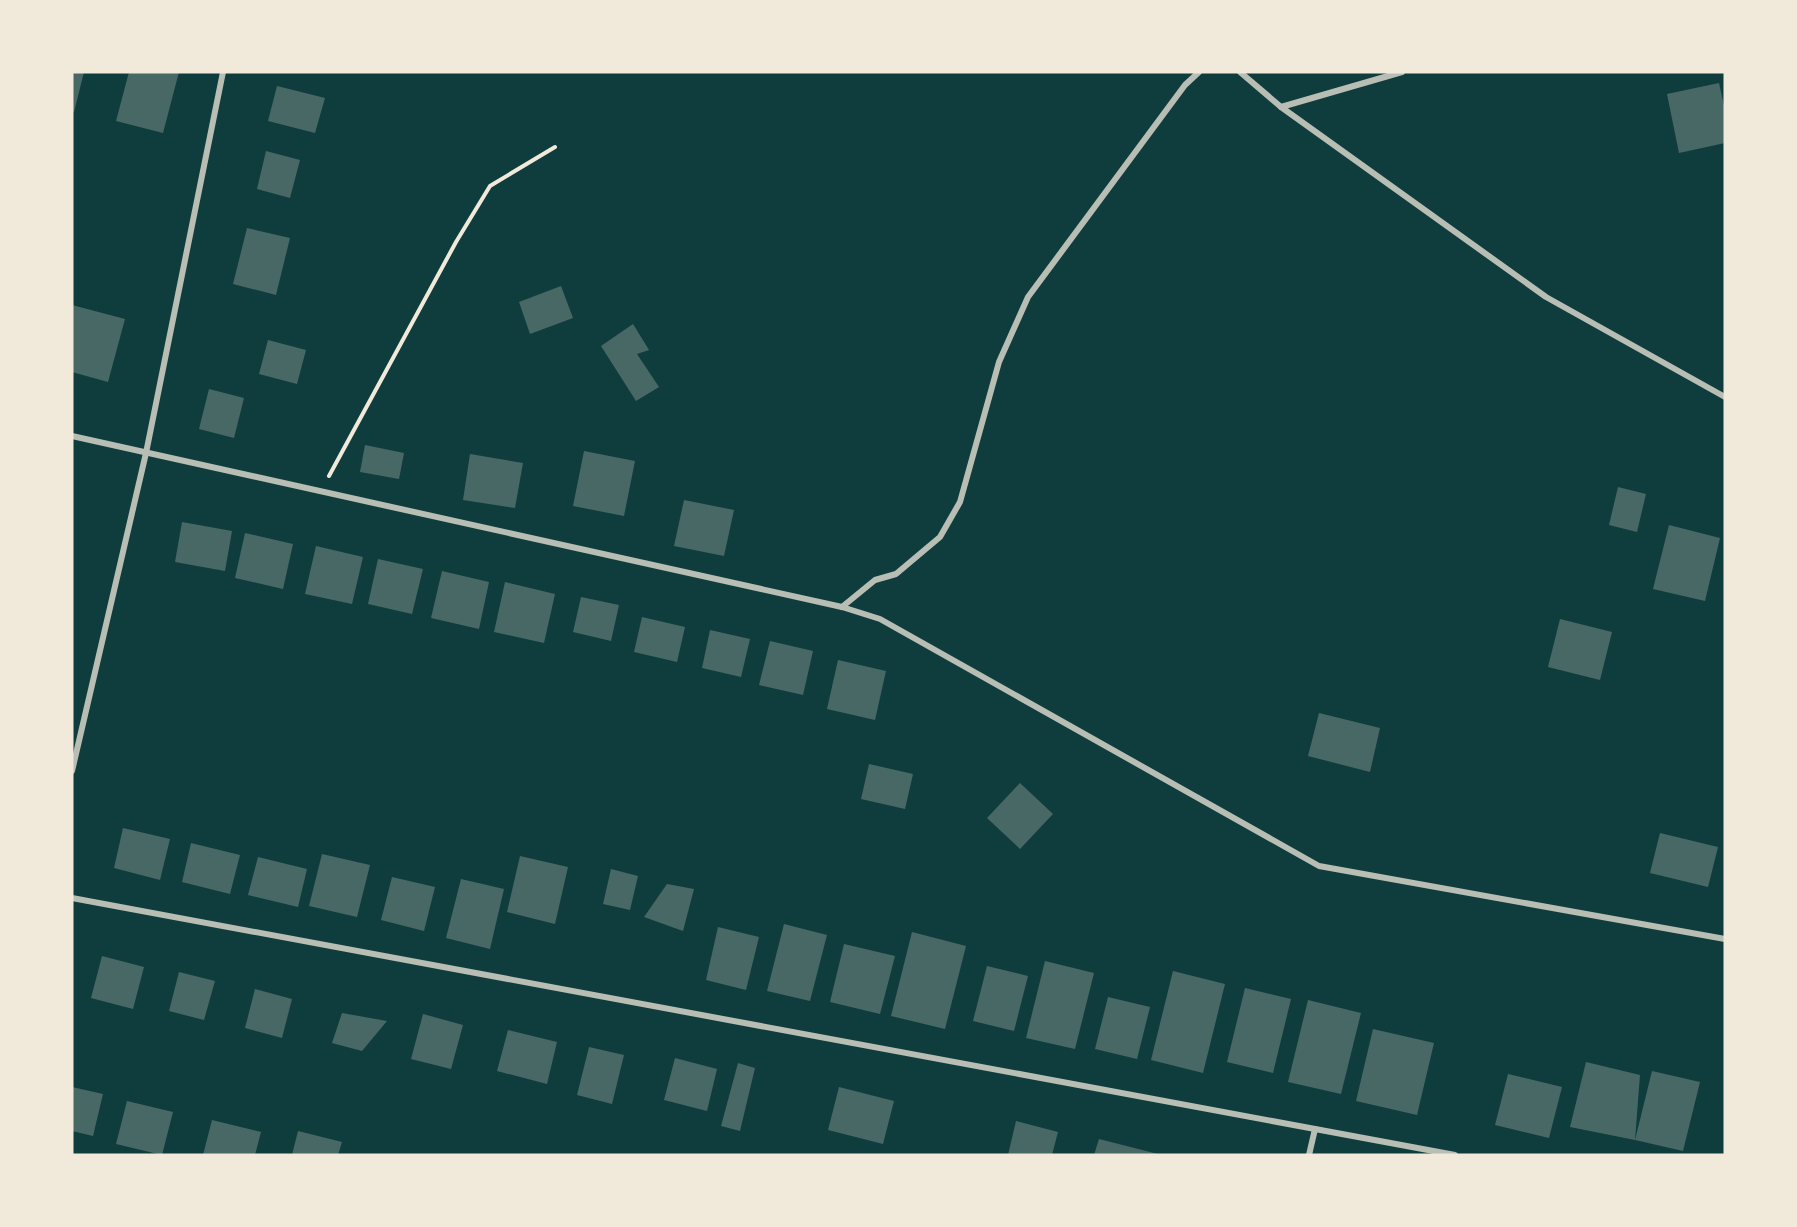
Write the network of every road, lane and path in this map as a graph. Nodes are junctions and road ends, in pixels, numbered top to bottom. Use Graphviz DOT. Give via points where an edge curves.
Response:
graph roads {
  1 [pos="223,72"];
  2 [pos="1198,72"];
  3 [pos="1240,72"];
  4 [pos="1402,72"];
  5 [pos="1281,107"];
  6 [pos="555,147"];
  7 [pos="1725,397"];
  8 [pos="72,436"];
  9 [pos="146,453"];
  10 [pos="320,492"];
  11 [pos="843,607"];
  12 [pos="72,771"];
  13 [pos="72,898"];
  14 [pos="1725,939"];
  15 [pos="1315,1129"];
  16 [pos="1309,1155"];
  17 [pos="1455,1155"];
  1 -- 9 [label="street"];
  2 -- 11 [label="street" via="1028,297 999,362 960,502 940,537 896,574 874,580"];
  3 -- 5 [label="street"];
  4 -- 5 [label="street"];
  5 -- 7 [label="street" via="1546,297"];
  6 -- 10 [label="path" via="490,186"];
  8 -- 9 [label="street"];
  9 -- 10 [label="street"];
  9 -- 12 [label="street"];
  10 -- 11 [label="street"];
  11 -- 14 [label="street" via="880,619 1320,866"];
  13 -- 15 [label="street"];
  15 -- 16 [label="street"];
  15 -- 17 [label="street"];
}
